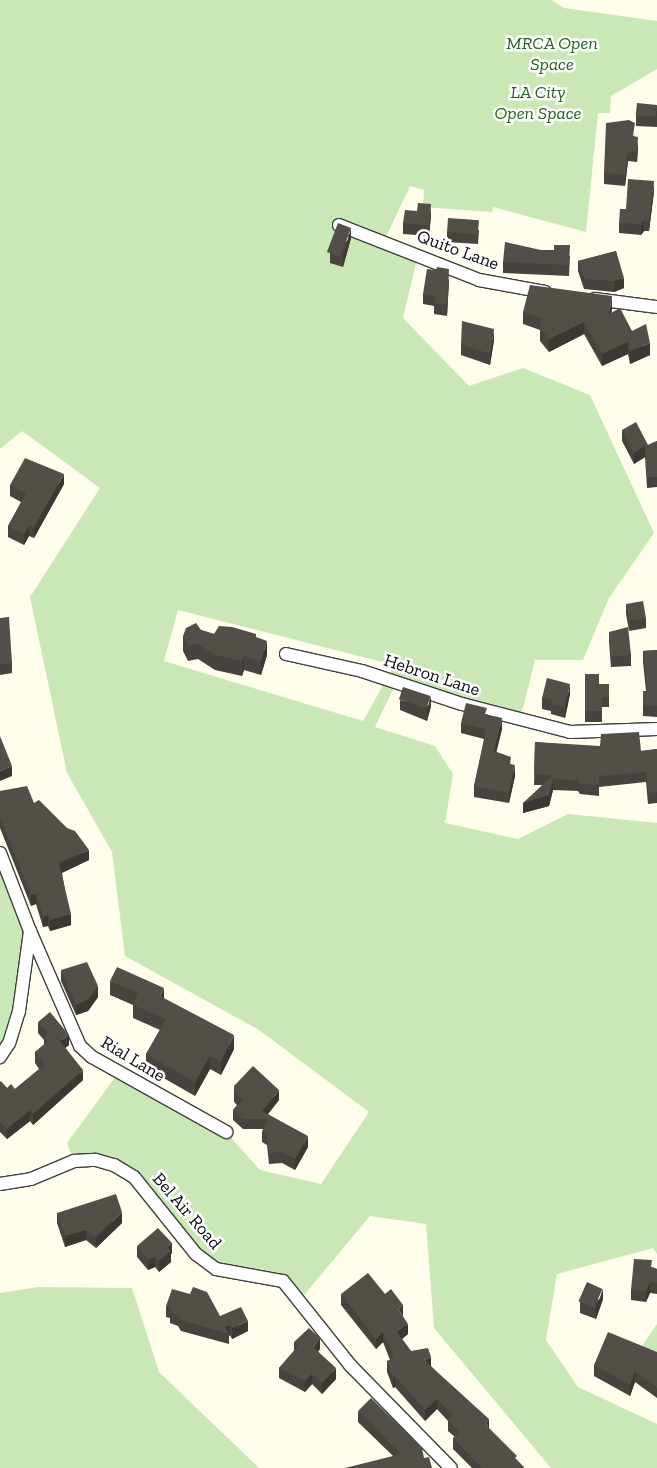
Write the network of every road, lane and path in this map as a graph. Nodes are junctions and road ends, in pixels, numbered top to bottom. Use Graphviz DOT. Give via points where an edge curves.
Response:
graph roads {
  1 [pos="339,225"];
  2 [pos="554,294"];
  3 [pos="582,297"];
  4 [pos="657,307"];
  5 [pos="286,654"];
  6 [pos="657,729"];
  7 [pos="0,854"];
  8 [pos="30,931"];
  9 [pos="0,1057"];
  10 [pos="226,1132"];
  11 [pos="0,1184"];
  12 [pos="451,1468"];
  1 -- 2 [label="street, Quito Lane" via="479,280"];
  3 -- 4 [label="street"];
  5 -- 6 [label="street, Hebron Lane" via="362,671 462,704 570,732"];
  7 -- 8 [label="street"];
  8 -- 9 [label="street" via="19,1011 9,1043"];
  8 -- 10 [label="street, Rial Lane" via="80,1046 92,1057"];
  11 -- 12 [label="street, Bel Air Road" via="31,1179 74,1161 96,1160 114,1165 134,1177 196,1254 216,1269 264,1275 283,1281 350,1366"];
}
